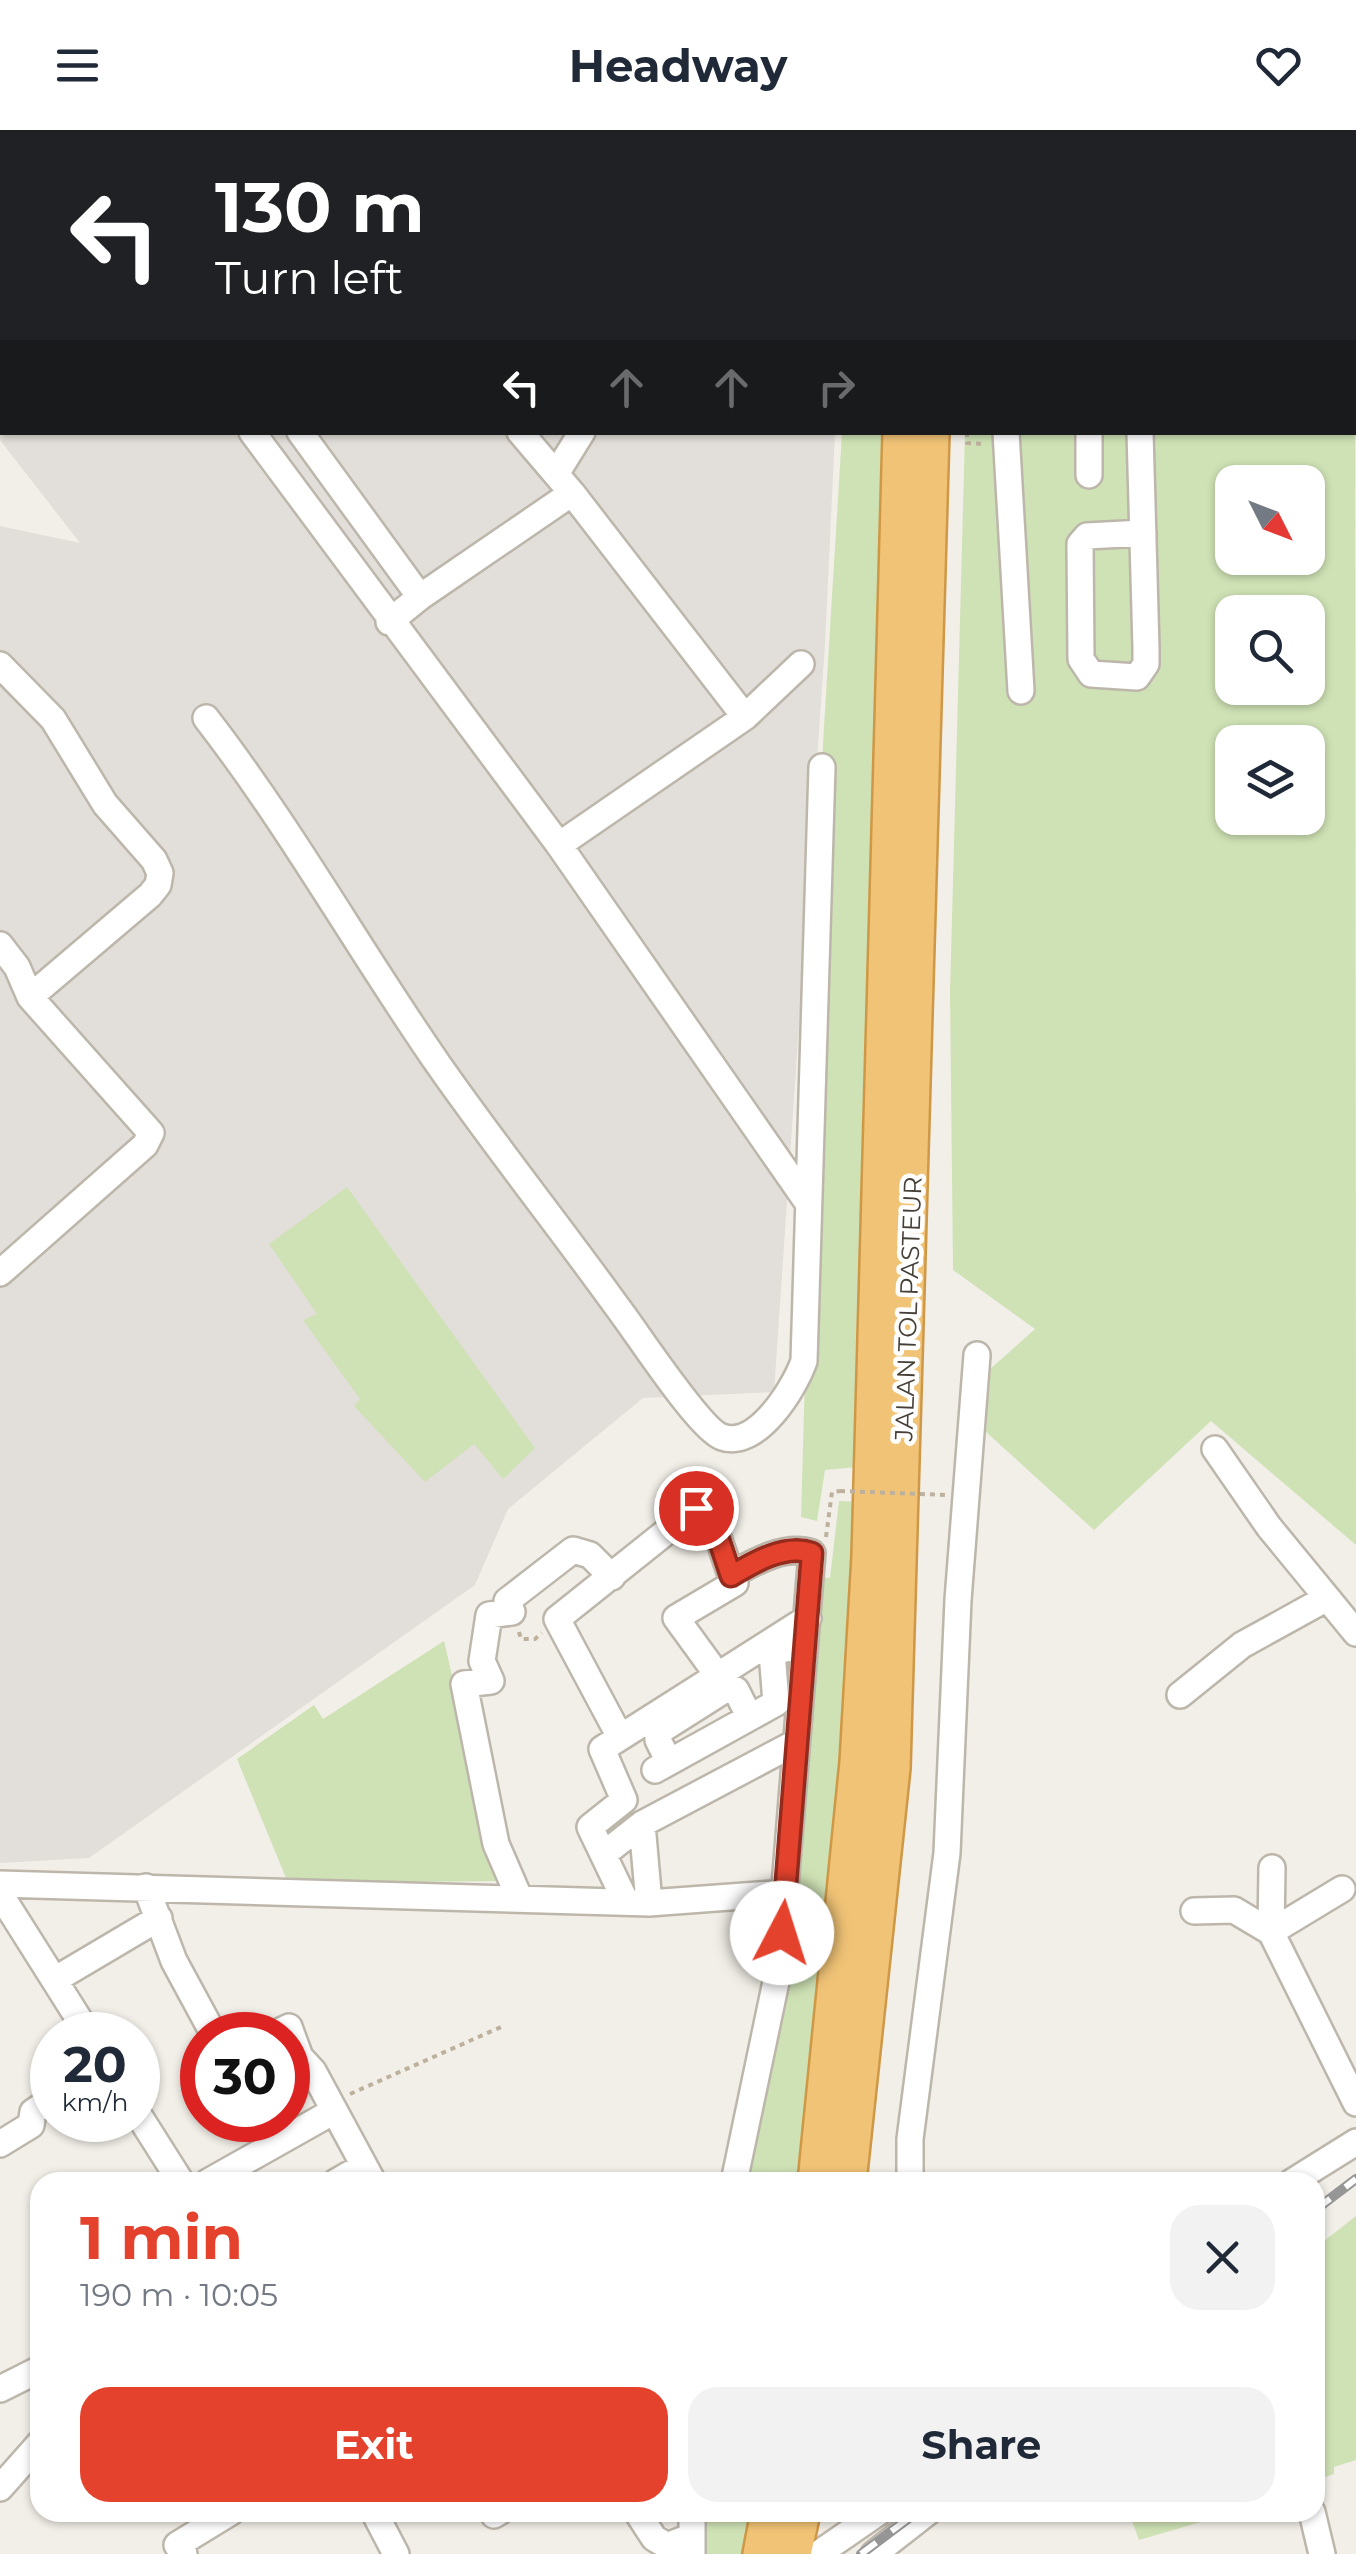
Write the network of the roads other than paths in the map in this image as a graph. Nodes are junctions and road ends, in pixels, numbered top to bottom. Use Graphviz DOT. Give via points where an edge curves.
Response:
graph roads {
  1 [pos="254,435"];
  2 [pos="302,435"];
  3 [pos="523,435"];
  4 [pos="581,435"];
  5 [pos="901,435"];
  6 [pos="931,435"];
  7 [pos="1089,435"];
  8 [pos="1140,435"];
  9 [pos="1006,438"];
  10 [pos="1088,475"];
  11 [pos="564,483"];
  12 [pos="1143,533"];
  13 [pos="420,597"];
  14 [pos="389,622"];
  15 [pos="800,664"];
  16 [pos="0,665"];
  17 [pos="1021,691"];
  18 [pos="206,718"];
  19 [pos="745,718"];
  20 [pos="822,767"];
  21 [pos="558,845"];
  22 [pos="0,944"];
  23 [pos="30,997"];
  24 [pos="808,1204"];
  25 [pos="0,1273"];
  26 [pos="977,1354"];
  27 [pos="1215,1449"];
  28 [pos="731,1576"];
  29 [pos="612,1578"];
  30 [pos="1327,1598"];
  31 [pos="808,1618"];
  32 [pos="1356,1633"];
  33 [pos="804,1647"];
  34 [pos="716,1673"];
  35 [pos="1180,1695"];
  36 [pos="749,1716"];
  37 [pos="620,1736"];
  38 [pos="794,1744"];
  39 [pos="642,1824"];
  40 [pos="604,1854"];
  41 [pos="1272,1868"];
  42 [pos="0,1884"];
  43 [pos="146,1887"];
  44 [pos="1342,1889"];
  45 [pos="0,1894"];
  46 [pos="785,1894"];
  47 [pos="519,1897"];
  48 [pos="638,1903"];
  49 [pos="1194,1910"];
  50 [pos="159,1918"];
  51 [pos="1271,1932"];
  52 [pos="56,1979"];
  53 [pos="75,2012"];
  54 [pos="201,2012"];
  55 [pos="310,2072"];
  56 [pos="1356,2102"];
  57 [pos="333,2108"];
  58 [pos="310,2116"];
  59 [pos="30,2126"];
  60 [pos="156,2142"];
  61 [pos="254,2142"];
  62 [pos="1356,2142"];
  63 [pos="0,2144"];
  64 [pos="175,2172"];
  65 [pos="220,2172"];
  66 [pos="366,2172"];
  67 [pos="736,2172"];
  68 [pos="817,2172"];
  69 [pos="849,2172"];
  70 [pos="910,2172"];
  71 [pos="1308,2172"];
  72 [pos="30,2374"];
  73 [pos="0,2388"];
  74 [pos="30,2454"];
  75 [pos="0,2488"];
  76 [pos="213,2522"];
  77 [pos="379,2522"];
  78 [pos="644,2522"];
  79 [pos="776,2522"];
  80 [pos="783,2522"];
  81 [pos="862,2522"];
  82 [pos="915,2522"];
  83 [pos="1319,2522"];
  84 [pos="691,2535"];
  85 [pos="184,2554"];
  86 [pos="396,2554"];
  87 [pos="761,2554"];
  88 [pos="794,2554"];
  89 [pos="818,2554"];
  90 [pos="874,2554"];
  91 [pos="1322,2554"];
  1 -- 14 [label="street"];
  2 -- 13 [label="street"];
  3 -- 11 [label="street"];
  4 -- 11 [label="street"];
  5 -- 68 [label="highway, JALAN TOL PASTEUR" via="870,1556 858,1762"];
  6 -- 69 [label="highway, JALAN TOL PASTEUR" via="892,1768"];
  7 -- 10 [label="street"];
  8 -- 12 [label="street"];
  9 -- 17 [label="street"];
  11 -- 13 [label="street"];
  11 -- 19 [label="street"];
  12 -- 12 [label="street" via="1146,664 1137,677 1091,674 1081,659 1080,544 1087,536"];
  13 -- 14 [label="street"];
  14 -- 21 [label="street"];
  15 -- 19 [label="street"];
  16 -- 23 [label="street" via="53,719 105,804 160,873 150,895"];
  18 -- 24 [label="street" via="439,1065 722,1438 751,1431 796,1384 804,1361"];
  19 -- 21 [label="street"];
  20 -- 24 [label="street"];
  21 -- 24 [label="street"];
  22 -- 23 [label="street"];
  23 -- 25 [label="street" via="151,1133"];
  26 -- 70 [label="street" via="947,1853"];
  27 -- 30 [label="street"];
  28 -- 29 [label="street" via="719,1540 696,1508"];
  28 -- 31 [label="street" via="776,1554 812,1553"];
  28 -- 34 [label="street" via="734,1583 676,1618"];
  29 -- 37 [label="street" via="556,1619"];
  29 -- 47 [label="street" via="590,1555 573,1550 507,1601 512,1612 489,1615 482,1661 490,1682 464,1684 485,1804"];
  30 -- 32 [label="street"];
  30 -- 35 [label="street" via="1242,1645"];
  31 -- 33 [label="street"];
  31 -- 34 [label="street"];
  33 -- 36 [label="street" via="772,1652 778,1700"];
  33 -- 38 [label="street"];
  34 -- 37 [label="street"];
  36 -- 36 [label="street" via="729,1687 658,1732 662,1766"];
  37 -- 40 [label="street" via="600,1752 624,1799 590,1827"];
  38 -- 39 [label="street"];
  38 -- 46 [label="street"];
  39 -- 40 [label="street"];
  39 -- 48 [label="street"];
  40 -- 48 [label="street"];
  41 -- 51 [label="street"];
  42 -- 43 [label="street"];
  43 -- 47 [label="street"];
  43 -- 50 [label="street"];
  44 -- 51 [label="street"];
  45 -- 52 [label="street"];
  46 -- 48 [label="street"];
  46 -- 67 [label="street" via="778,1972"];
  47 -- 48 [label="street"];
  49 -- 51 [label="street" via="1234,1910"];
  50 -- 52 [label="street"];
  50 -- 54 [label="street"];
  51 -- 56 [label="street"];
  52 -- 53 [label="street"];
  55 -- 57 [label="street"];
  57 -- 58 [label="street"];
  57 -- 66 [label="street"];
  59 -- 63 [label="street"];
  60 -- 64 [label="street"];
  61 -- 65 [label="street"];
  62 -- 71 [label="street"];
  72 -- 73 [label="street"];
  74 -- 75 [label="street"];
  76 -- 85 [label="street" via="177,2544"];
  77 -- 86 [label="street"];
  78 -- 84 [label="street" via="667,2546"];
  79 -- 87 [label="highway"];
  80 -- 88 [label="highway"];
  81 -- 89 [label="street"];
  82 -- 90 [label="street"];
  83 -- 91 [label="street"];
}
